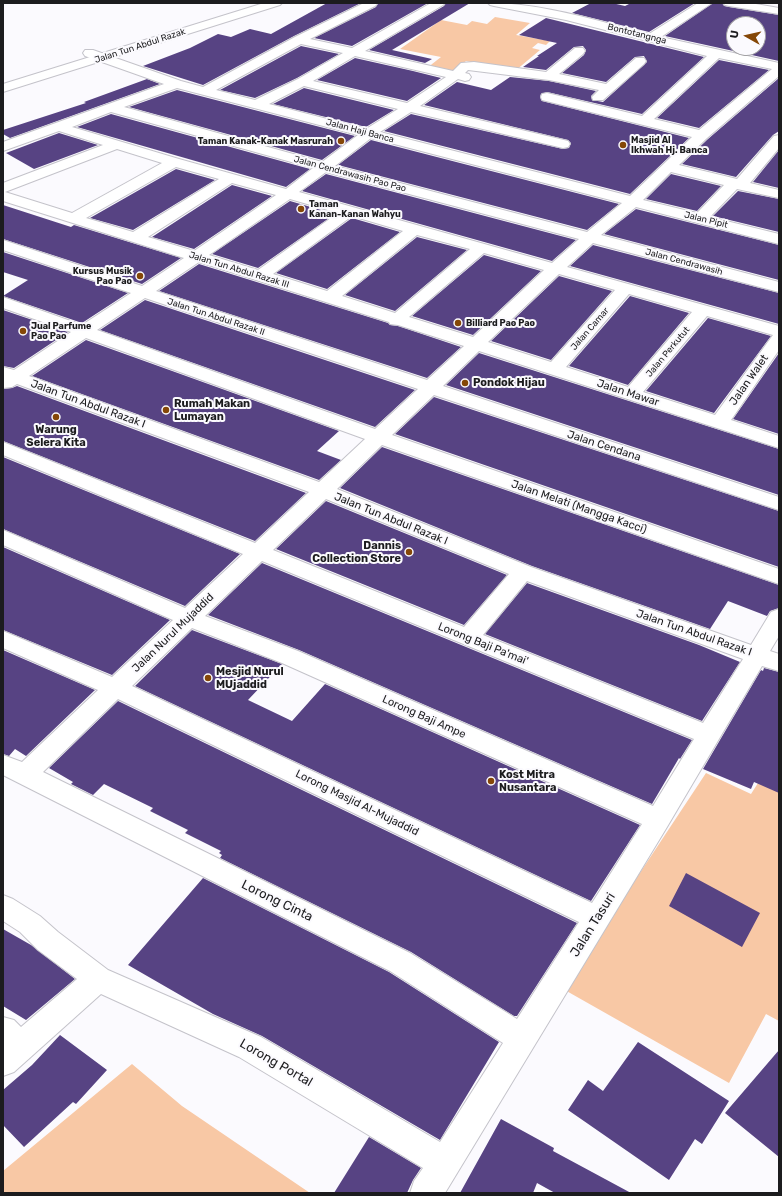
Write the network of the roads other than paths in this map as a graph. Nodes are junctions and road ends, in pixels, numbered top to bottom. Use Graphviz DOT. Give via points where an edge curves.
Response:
graph roads {
  1 [pos="244,3"];
  2 [pos="276,3"];
  3 [pos="439,3"];
  4 [pos="494,3"];
  5 [pos="706,3"];
  6 [pos="729,3"];
  7 [pos="371,4"];
  8 [pos="779,11"];
  9 [pos="651,38"];
  10 [pos="299,40"];
  11 [pos="579,51"];
  12 [pos="90,53"];
  13 [pos="353,53"];
  14 [pos="716,54"];
  15 [pos="104,58"];
  16 [pos="640,61"];
  17 [pos="779,68"];
  18 [pos="456,76"];
  19 [pos="549,76"];
  20 [pos="3,79"];
  21 [pos="477,79"];
  22 [pos="302,82"];
  23 [pos="176,84"];
  24 [pos="3,88"];
  25 [pos="609,88"];
  26 [pos="205,91"];
  27 [pos="547,97"];
  28 [pos="258,104"];
  29 [pos="586,106"];
  30 [pos="111,108"];
  31 [pos="409,108"];
  32 [pos="645,121"];
  33 [pos="59,126"];
  34 [pos="369,134"];
  35 [pos="702,135"];
  36 [pos="779,139"];
  37 [pos="118,144"];
  38 [pos="563,144"];
  39 [pos="3,147"];
  40 [pos="174,162"];
  41 [pos="324,167"];
  42 [pos="668,167"];
  43 [pos="230,178"];
  44 [pos="737,184"];
  45 [pos="3,188"];
  46 [pos="288,194"];
  47 [pos="779,194"];
  48 [pos="3,196"];
  49 [pos="632,202"];
  50 [pos="350,211"];
  51 [pos="73,219"];
  52 [pos="700,219"];
  53 [pos="416,229"];
  54 [pos="590,237"];
  55 [pos="135,238"];
  56 [pos="779,239"];
  57 [pos="3,245"];
  58 [pos="481,248"];
  59 [pos="196,257"];
  60 [pos="556,268"];
  61 [pos="260,276"];
  62 [pos="779,287"];
  63 [pos="626,288"];
  64 [pos="142,292"];
  65 [pos="329,298"];
  66 [pos="3,302"];
  67 [pos="704,310"];
  68 [pos="396,320"];
  69 [pos="84,331"];
  70 [pos="779,331"];
  71 [pos="779,338"];
  72 [pos="476,345"];
  73 [pos="555,369"];
  74 [pos="7,378"];
  75 [pos="430,388"];
  76 [pos="632,394"];
  77 [pos="719,423"];
  78 [pos="378,437"];
  79 [pos="779,442"];
  80 [pos="3,448"];
  81 [pos="322,490"];
  82 [pos="779,504"];
  83 [pos="3,537"];
  84 [pos="258,551"];
  85 [pos="523,572"];
  86 [pos="779,577"];
  87 [pos="779,617"];
  88 [pos="188,618"];
  89 [pos="468,638"];
  90 [pos="3,639"];
  91 [pos="757,655"];
  92 [pos="779,663"];
  93 [pos="116,688"];
  94 [pos="708,735"];
  95 [pos="13,769"];
  96 [pos="658,820"];
  97 [pos="3,907"];
  98 [pos="597,918"];
  99 [pos="98,979"];
  100 [pos="523,1039"];
  101 [pos="9,1047"];
  102 [pos="445,1163"];
  103 [pos="426,1193"];
  1 -- 12 [label="street, Jalan Tun Abdul Razak"];
  2 -- 15 [label="street, Jalan Tun Abdul Razak"];
  3 -- 13 [label="street"];
  4 -- 9 [label="street, Bontotangnga" via="566,17"];
  5 -- 9 [label="street"];
  6 -- 8 [label="street"];
  7 -- 10 [label="street"];
  9 -- 14 [label="street, Bontotangnga"];
  10 -- 13 [label="street"];
  10 -- 26 [label="street"];
  11 -- 19 [label="street"];
  12 -- 15 [label="street, Jalan Haji Banca"];
  12 -- 20 [label="street, Jalan Tun Abdul Razak"];
  13 -- 18 [label="street"];
  13 -- 22 [label="street"];
  14 -- 17 [label="street, Bontotangnga"];
  14 -- 32 [label="street"];
  15 -- 23 [label="street, Jalan Haji Banca"];
  15 -- 24 [label="street, Jalan Tun Abdul Razak"];
  16 -- 25 [label="street"];
  17 -- 35 [label="street, Jalan Nurul Mujaddid"];
  18 -- 19 [label="street" via="467,65"];
  18 -- 21 [label="street"];
  18 -- 31 [label="street"];
  19 -- 25 [label="street"];
  22 -- 28 [label="street"];
  22 -- 31 [label="street"];
  23 -- 26 [label="street, Jalan Haji Banca"];
  23 -- 30 [label="street"];
  25 -- 29 [label="street"];
  26 -- 28 [label="street, Jalan Haji Banca"];
  27 -- 29 [label="street"];
  28 -- 34 [label="street, Jalan Haji Banca"];
  29 -- 32 [label="street"];
  30 -- 33 [label="street"];
  30 -- 41 [label="street, Jalan Cendrawasih Pao Pao"];
  31 -- 34 [label="street"];
  31 -- 38 [label="street"];
  32 -- 35 [label="street"];
  33 -- 37 [label="street"];
  33 -- 39 [label="street"];
  34 -- 41 [label="street"];
  34 -- 49 [label="street, Jalan Haji Banca"];
  35 -- 42 [label="street, Jalan Nurul Mujaddid"];
  36 -- 44 [label="street"];
  37 -- 40 [label="street"];
  37 -- 45 [label="street"];
  40 -- 43 [label="street"];
  40 -- 51 [label="street"];
  41 -- 46 [label="street"];
  41 -- 54 [label="street, Jalan Cendrawasih Pao Pao"];
  42 -- 44 [label="street"];
  42 -- 49 [label="street, Jalan Nurul Mujaddid"];
  43 -- 46 [label="street"];
  43 -- 55 [label="street"];
  44 -- 47 [label="street"];
  44 -- 52 [label="street"];
  46 -- 50 [label="street"];
  46 -- 59 [label="street"];
  48 -- 51 [label="street, Jalan Tun Abdul Razak III"];
  49 -- 52 [label="street, Jalan Pipit"];
  49 -- 54 [label="street, Jalan Nurul Mujaddid"];
  50 -- 53 [label="street"];
  50 -- 61 [label="street"];
  51 -- 55 [label="street, Jalan Tun Abdul Razak III"];
  52 -- 56 [label="street, Jalan Pipit"];
  53 -- 58 [label="street"];
  53 -- 65 [label="street"];
  54 -- 60 [label="street, Jalan Nurul Mujaddid"];
  54 -- 62 [label="street, Jalan Cendrawasih"];
  55 -- 59 [label="street, Jalan Tun Abdul Razak III"];
  57 -- 64 [label="street, Jalan Tun Abdul Razak II"];
  58 -- 60 [label="street"];
  58 -- 68 [label="street"];
  59 -- 61 [label="street, Jalan Tun Abdul Razak III"];
  59 -- 64 [label="street"];
  60 -- 63 [label="street"];
  60 -- 72 [label="street, Jalan Nurul Mujaddid"];
  61 -- 65 [label="street, Jalan Tun Abdul Razak III"];
  63 -- 67 [label="street"];
  63 -- 73 [label="street, Jalan Camar"];
  64 -- 69 [label="street"];
  64 -- 75 [label="street, Jalan Tun Abdul Razak II"];
  65 -- 68 [label="street, Jalan Tun Abdul Razak III"];
  66 -- 69 [label="street, Jalan Melati (Mangga Kacci)"];
  67 -- 70 [label="street"];
  67 -- 76 [label="street, Jalan Perkutut"];
  68 -- 72 [label="street, Jalan Tun Abdul Razak III"];
  69 -- 74 [label="street"];
  69 -- 78 [label="street, Jalan Melati (Mangga Kacci)"];
  71 -- 77 [label="street, Jalan Walet"];
  72 -- 73 [label="street, Jalan Mawar"];
  72 -- 75 [label="street, Jalan Nurul Mujaddid"];
  73 -- 76 [label="street, Jalan Mawar"];
  74 -- 81 [label="street, Jalan Tun Abdul Razak I"];
  75 -- 78 [label="street, Jalan Nurul Mujaddid"];
  75 -- 82 [label="street, Jalan Cendana"];
  76 -- 77 [label="street, Jalan Mawar"];
  77 -- 79 [label="street, Jalan Mawar"];
  78 -- 81 [label="street, Jalan Nurul Mujaddid"];
  78 -- 86 [label="street, Jalan Melati (Mangga Kacci)"];
  80 -- 84 [label="street, Lorong Baji Pa'mai'"];
  81 -- 84 [label="street, Jalan Nurul Mujaddid"];
  81 -- 85 [label="street, Jalan Tun Abdul Razak I"];
  83 -- 88 [label="street, Lorong Baji Ampe"];
  84 -- 88 [label="street, Jalan Nurul Mujaddid"];
  84 -- 89 [label="street, Lorong Baji Pa'mai'"];
  85 -- 89 [label="street"];
  85 -- 91 [label="street, Jalan Tun Abdul Razak I"];
  87 -- 91 [label="street, Jalan Tasuri"];
  88 -- 93 [label="street, Jalan Nurul Mujaddid"];
  88 -- 96 [label="street, Lorong Baji Ampe" via="290,657"];
  89 -- 94 [label="street, Lorong Baji Pa'mai'"];
  90 -- 93 [label="street, Lorong Masjid Al-Mujaddid"];
  91 -- 92 [label="street, Jalan Tun Abdul Razak I"];
  91 -- 94 [label="street, Jalan Tasuri"];
  93 -- 95 [label="street, Jalan Nurul Mujaddid"];
  93 -- 98 [label="street, Lorong Masjid Al-Mujaddid"];
  94 -- 96 [label="street, Jalan Tasuri"];
  95 -- 100 [label="street, Lorong Cinta" via="400,962"];
  96 -- 98 [label="street, Jalan Tasuri"];
  97 -- 99 [label="street, Lorong Portal" via="30,924"];
  98 -- 100 [label="street, Jalan Tasuri"];
  99 -- 101 [label="street"];
  99 -- 102 [label="street, Lorong Portal" via="250,1047"];
  100 -- 102 [label="street, Jalan Tasuri"];
  102 -- 103 [label="street, Jalan Tasuri"];
}
